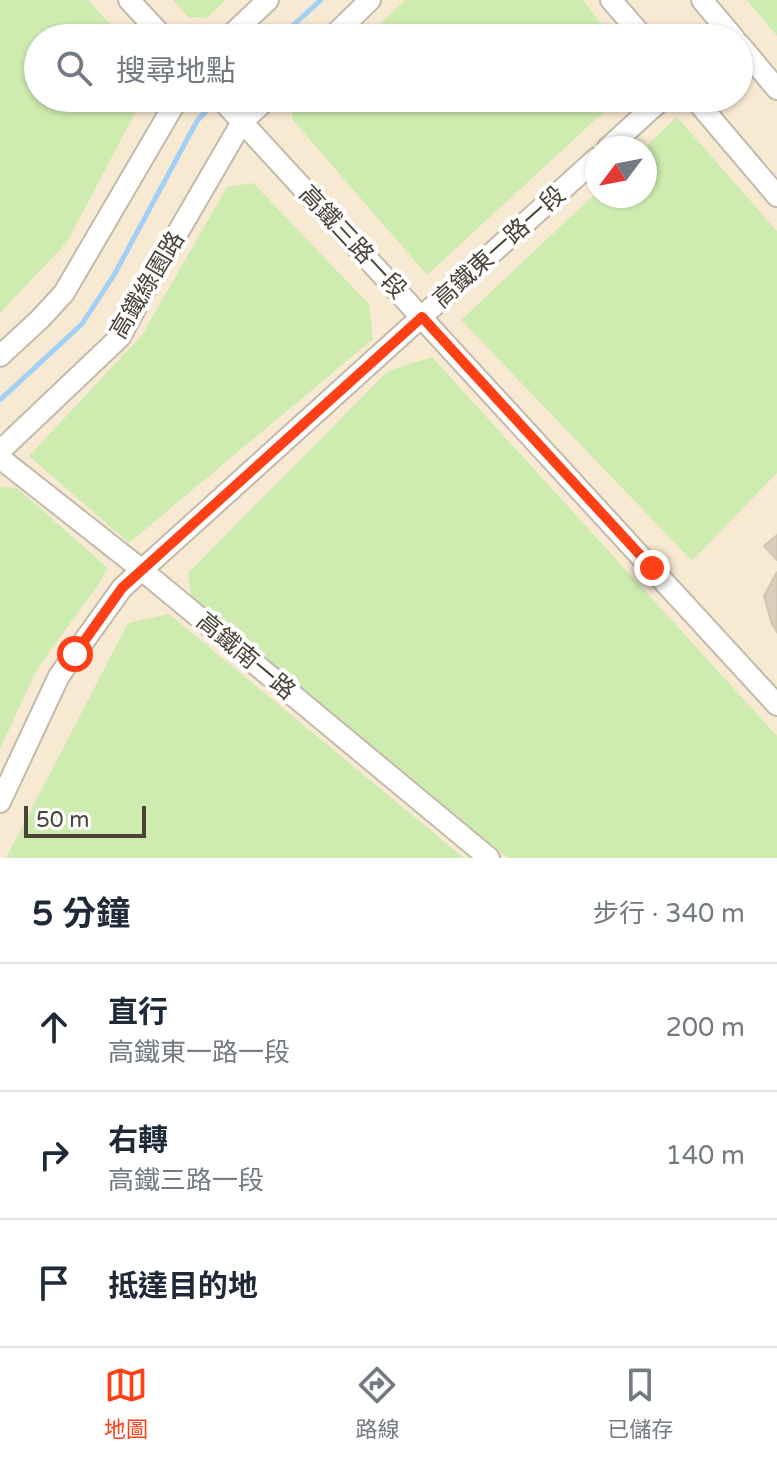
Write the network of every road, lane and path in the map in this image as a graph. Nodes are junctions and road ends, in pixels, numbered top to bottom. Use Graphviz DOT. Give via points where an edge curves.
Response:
graph roads {
  1 [pos="129,0"];
  2 [pos="268,0"];
  3 [pos="370,0"];
  4 [pos="611,0"];
  5 [pos="702,0"];
  6 [pos="151,24"];
  7 [pos="243,24"];
  8 [pos="345,24"];
  9 [pos="632,24"];
  10 [pos="722,24"];
  11 [pos="753,61"];
  12 [pos="777,89"];
  13 [pos="170,112"];
  14 [pos="233,112"];
  15 [pos="253,112"];
  16 [pos="648,112"];
  17 [pos="706,112"];
  18 [pos="242,122"];
  19 [pos="621,136"];
  20 [pos="585,169"];
  21 [pos="777,196"];
  22 [pos="422,317"];
  23 [pos="0,356"];
  24 [pos="0,451"];
  25 [pos="0,458"];
  26 [pos="142,570"];
  27 [pos="777,705"];
  28 [pos="0,802"];
  29 [pos="489,858"];
  1 -- 6 [label="street"];
  2 -- 7 [label="street"];
  3 -- 8 [label="street"];
  4 -- 9 [label="street"];
  5 -- 10 [label="street"];
  11 -- 12 [label="street"];
  13 -- 23 [label="street" via="64,293"];
  14 -- 18 [label="street, 高鐵三路一段"];
  15 -- 18 [label="street, 高鐵綠園路"];
  16 -- 19 [label="street"];
  17 -- 21 [label="street"];
  18 -- 22 [label="street, 高鐵三路一段"];
  18 -- 24 [label="street, 高鐵綠園路" via="120,337"];
  20 -- 22 [label="street, 高鐵東一路一段"];
  22 -- 26 [label="street, 高鐵東一路一段"];
  22 -- 27 [label="street, 高鐵三路一段"];
  25 -- 26 [label="street, 高鐵南一路"];
  26 -- 28 [label="street, 高鐵東一路一段" via="122,588 59,676"];
  26 -- 29 [label="street, 高鐵南一路"];
}
